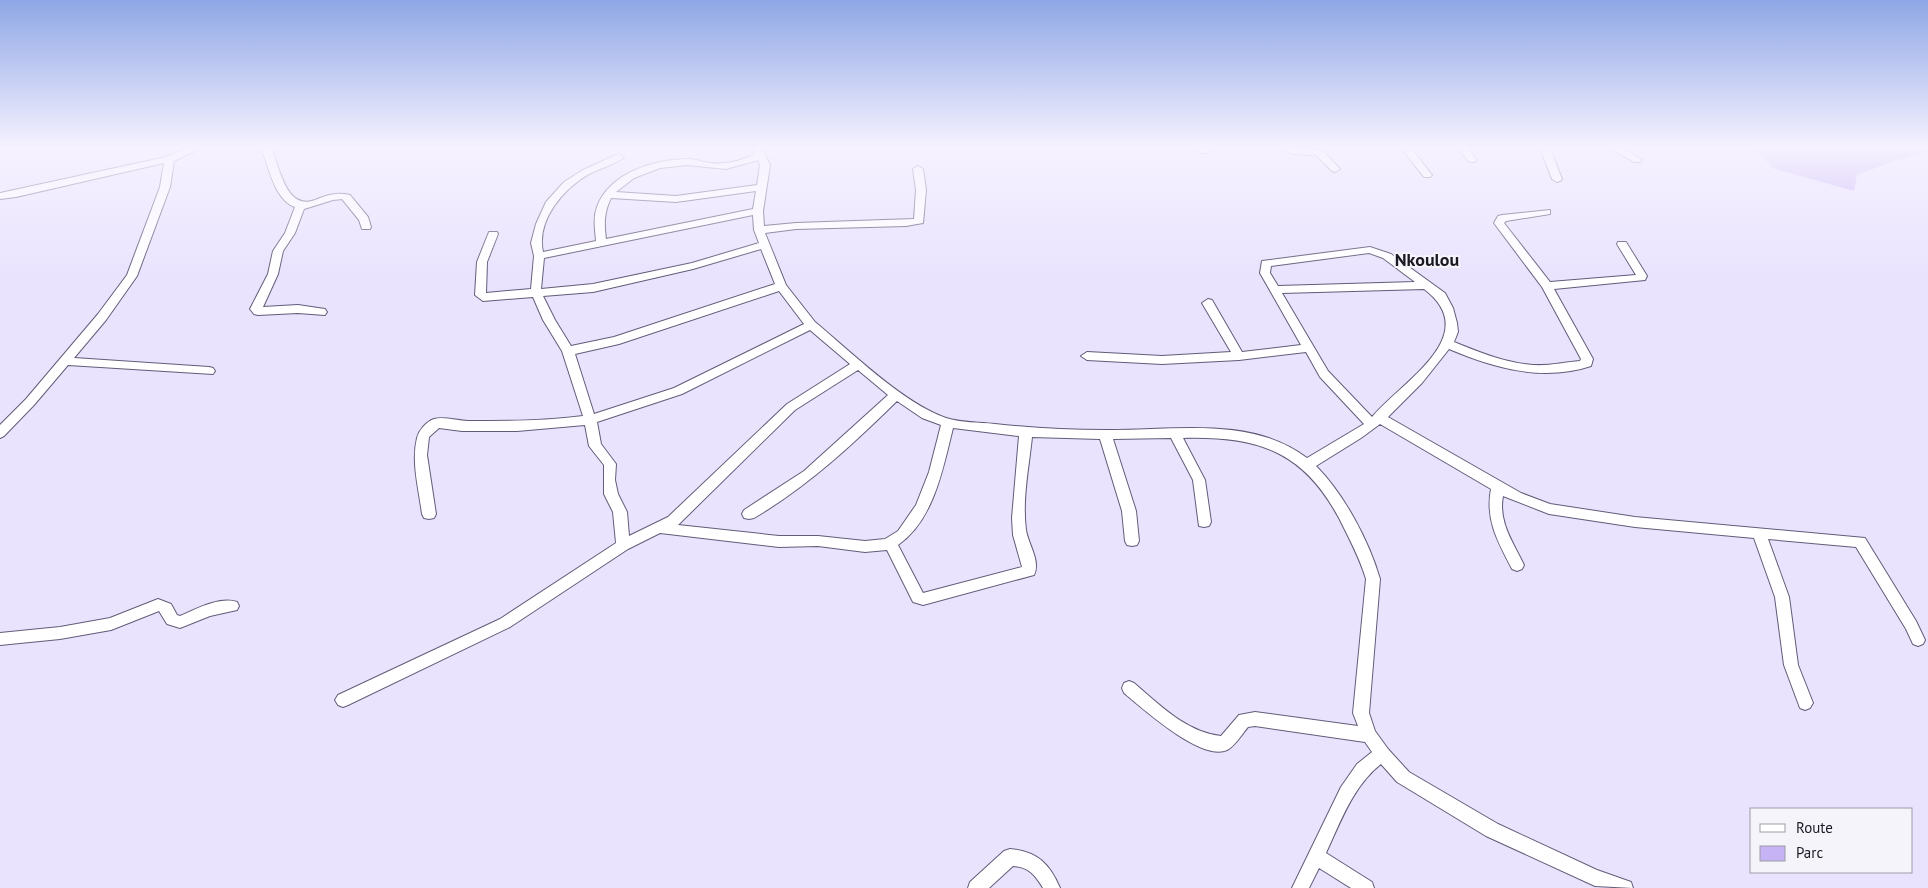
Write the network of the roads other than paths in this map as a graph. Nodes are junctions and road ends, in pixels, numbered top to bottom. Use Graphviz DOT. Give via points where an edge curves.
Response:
graph roads {
  1 [pos="30,189"];
  2 [pos="164,189"];
  3 [pos="283,189"];
  4 [pos="562,189"];
  5 [pos="613,189"];
  6 [pos="744,189"];
  7 [pos="761,189"];
  8 [pos="921,189"];
  9 [pos="0,196"];
  10 [pos="608,196"];
  11 [pos="300,206"];
  12 [pos="758,211"];
  13 [pos="1546,212"];
  14 [pos="366,227"];
  15 [pos="759,230"];
  16 [pos="493,234"];
  17 [pos="601,244"];
  18 [pos="1622,244"];
  19 [pos="764,245"];
  20 [pos="539,256"];
  21 [pos="1426,285"];
  22 [pos="780,286"];
  23 [pos="1547,286"];
  24 [pos="1275,290"];
  25 [pos="536,292"];
  26 [pos="1208,304"];
  27 [pos="322,312"];
  28 [pos="811,324"];
  29 [pos="1448,344"];
  30 [pos="1309,348"];
  31 [pos="568,350"];
  32 [pos="1087,356"];
  33 [pos="1239,356"];
  34 [pos="64,361"];
  35 [pos="859,364"];
  36 [pos="209,371"];
  37 [pos="896,395"];
  38 [pos="590,420"];
  39 [pos="1376,421"];
  40 [pos="948,423"];
  41 [pos="1026,432"];
  42 [pos="0,433"];
  43 [pos="1174,433"];
  44 [pos="1105,435"];
  45 [pos="1307,465"];
  46 [pos="1498,487"];
  47 [pos="429,514"];
  48 [pos="749,514"];
  49 [pos="1204,522"];
  50 [pos="660,528"];
  51 [pos="1759,533"];
  52 [pos="1132,540"];
  53 [pos="890,543"];
  54 [pos="623,545"];
  55 [pos="1517,565"];
  56 [pos="232,606"];
  57 [pos="0,639"];
  58 [pos="1918,640"];
  59 [pos="1129,688"];
  60 [pos="343,700"];
  61 [pos="1805,702"];
  62 [pos="1369,735"];
  63 [pos="1382,754"];
  64 [pos="1316,856"];
  65 [pos="1595,883"];
  66 [pos="976,888"];
  67 [pos="1052,888"];
  68 [pos="1300,888"];
  69 [pos="1366,888"];
  70 [pos="1625,888"];
  1 -- 9 [label="street"];
  2 -- 34 [label="street" via="132,276"];
  3 -- 11 [label="street"];
  4 -- 20 [label="street" via="550,202 541,224 536,243"];
  5 -- 10 [label="street"];
  6 -- 10 [label="street" via="676,199"];
  7 -- 12 [label="street"];
  8 -- 15 [label="street" via="920,221"];
  10 -- 17 [label="street" via="599,220"];
  11 -- 14 [label="street" via="330,197 346,197 364,219"];
  11 -- 27 [label="street" via="256,308 258,312 298,309"];
  12 -- 15 [label="street"];
  12 -- 17 [label="street"];
  13 -- 23 [label="street" via="1502,218 1499,223"];
  15 -- 19 [label="street"];
  16 -- 25 [label="street" via="482,262 480,295 490,297"];
  17 -- 20 [label="street"];
  18 -- 23 [label="street" via="1641,278"];
  19 -- 22 [label="street"];
  19 -- 25 [label="street" via="639,279 593,288"];
  20 -- 25 [label="street"];
  21 -- 24 [label="street"];
  21 -- 24 [label="street" via="1387,256 1370,250 1266,263 1265,272"];
  21 -- 29 [label="street" via="1447,305 1452,332"];
  22 -- 28 [label="street"];
  22 -- 31 [label="street" via="614,341"];
  23 -- 29 [label="street" via="1587,363 1536,369 1506,365"];
  24 -- 30 [label="street"];
  25 -- 31 [label="street"];
  26 -- 33 [label="street"];
  28 -- 35 [label="street"];
  28 -- 38 [label="street" via="678,391"];
  29 -- 39 [label="street" via="1429,368"];
  30 -- 33 [label="street"];
  30 -- 39 [label="street" via="1324,374"];
  31 -- 38 [label="street"];
  32 -- 33 [label="street" via="1162,360"];
  34 -- 36 [label="street"];
  34 -- 42 [label="street"];
  35 -- 37 [label="street"];
  35 -- 50 [label="street" via="791,407 673,520"];
  37 -- 40 [label="street" via="926,415"];
  37 -- 48 [label="street" via="822,463"];
  38 -- 47 [label="street" via="517,426 436,423 422,437 421,455"];
  38 -- 54 [label="street" via="596,446 610,464 611,494 620,512"];
  39 -- 45 [label="street"];
  39 -- 46 [label="street"];
  40 -- 41 [label="street"];
  40 -- 53 [label="street" via="924,502 908,528"];
  41 -- 44 [label="street"];
  41 -- 53 [label="street" via="1019,532 1029,572 930,598 918,598"];
  43 -- 44 [label="street"];
  43 -- 45 [label="street" via="1251,438 1290,452"];
  43 -- 49 [label="street" via="1199,480"];
  44 -- 52 [label="street" via="1129,511"];
  45 -- 62 [label="street" via="1325,483 1346,517 1373,579 1362,713"];
  46 -- 51 [label="street" via="1549,509 1586,516"];
  46 -- 55 [label="street" via="1494,514"];
  50 -- 53 [label="street" via="774,542 816,541 873,546"];
  50 -- 54 [label="street"];
  51 -- 58 [label="street" via="1860,542"];
  51 -- 61 [label="street" via="1782,597 1791,665"];
  54 -- 60 [label="street" via="505,623"];
  56 -- 57 [label="street" via="209,610 180,622 172,620 168,610 158,605 111,624"];
  59 -- 62 [label="street" via="1171,723 1210,744 1224,744 1244,720 1255,719"];
  62 -- 63 [label="street"];
  63 -- 64 [label="street" via="1362,770 1347,792"];
  63 -- 65 [label="street" via="1403,777 1492,830"];
  64 -- 68 [label="street"];
  64 -- 69 [label="street"];
  65 -- 70 [label="street"];
  66 -- 67 [label="street" via="1010,857 1026,857 1040,867"];
}
